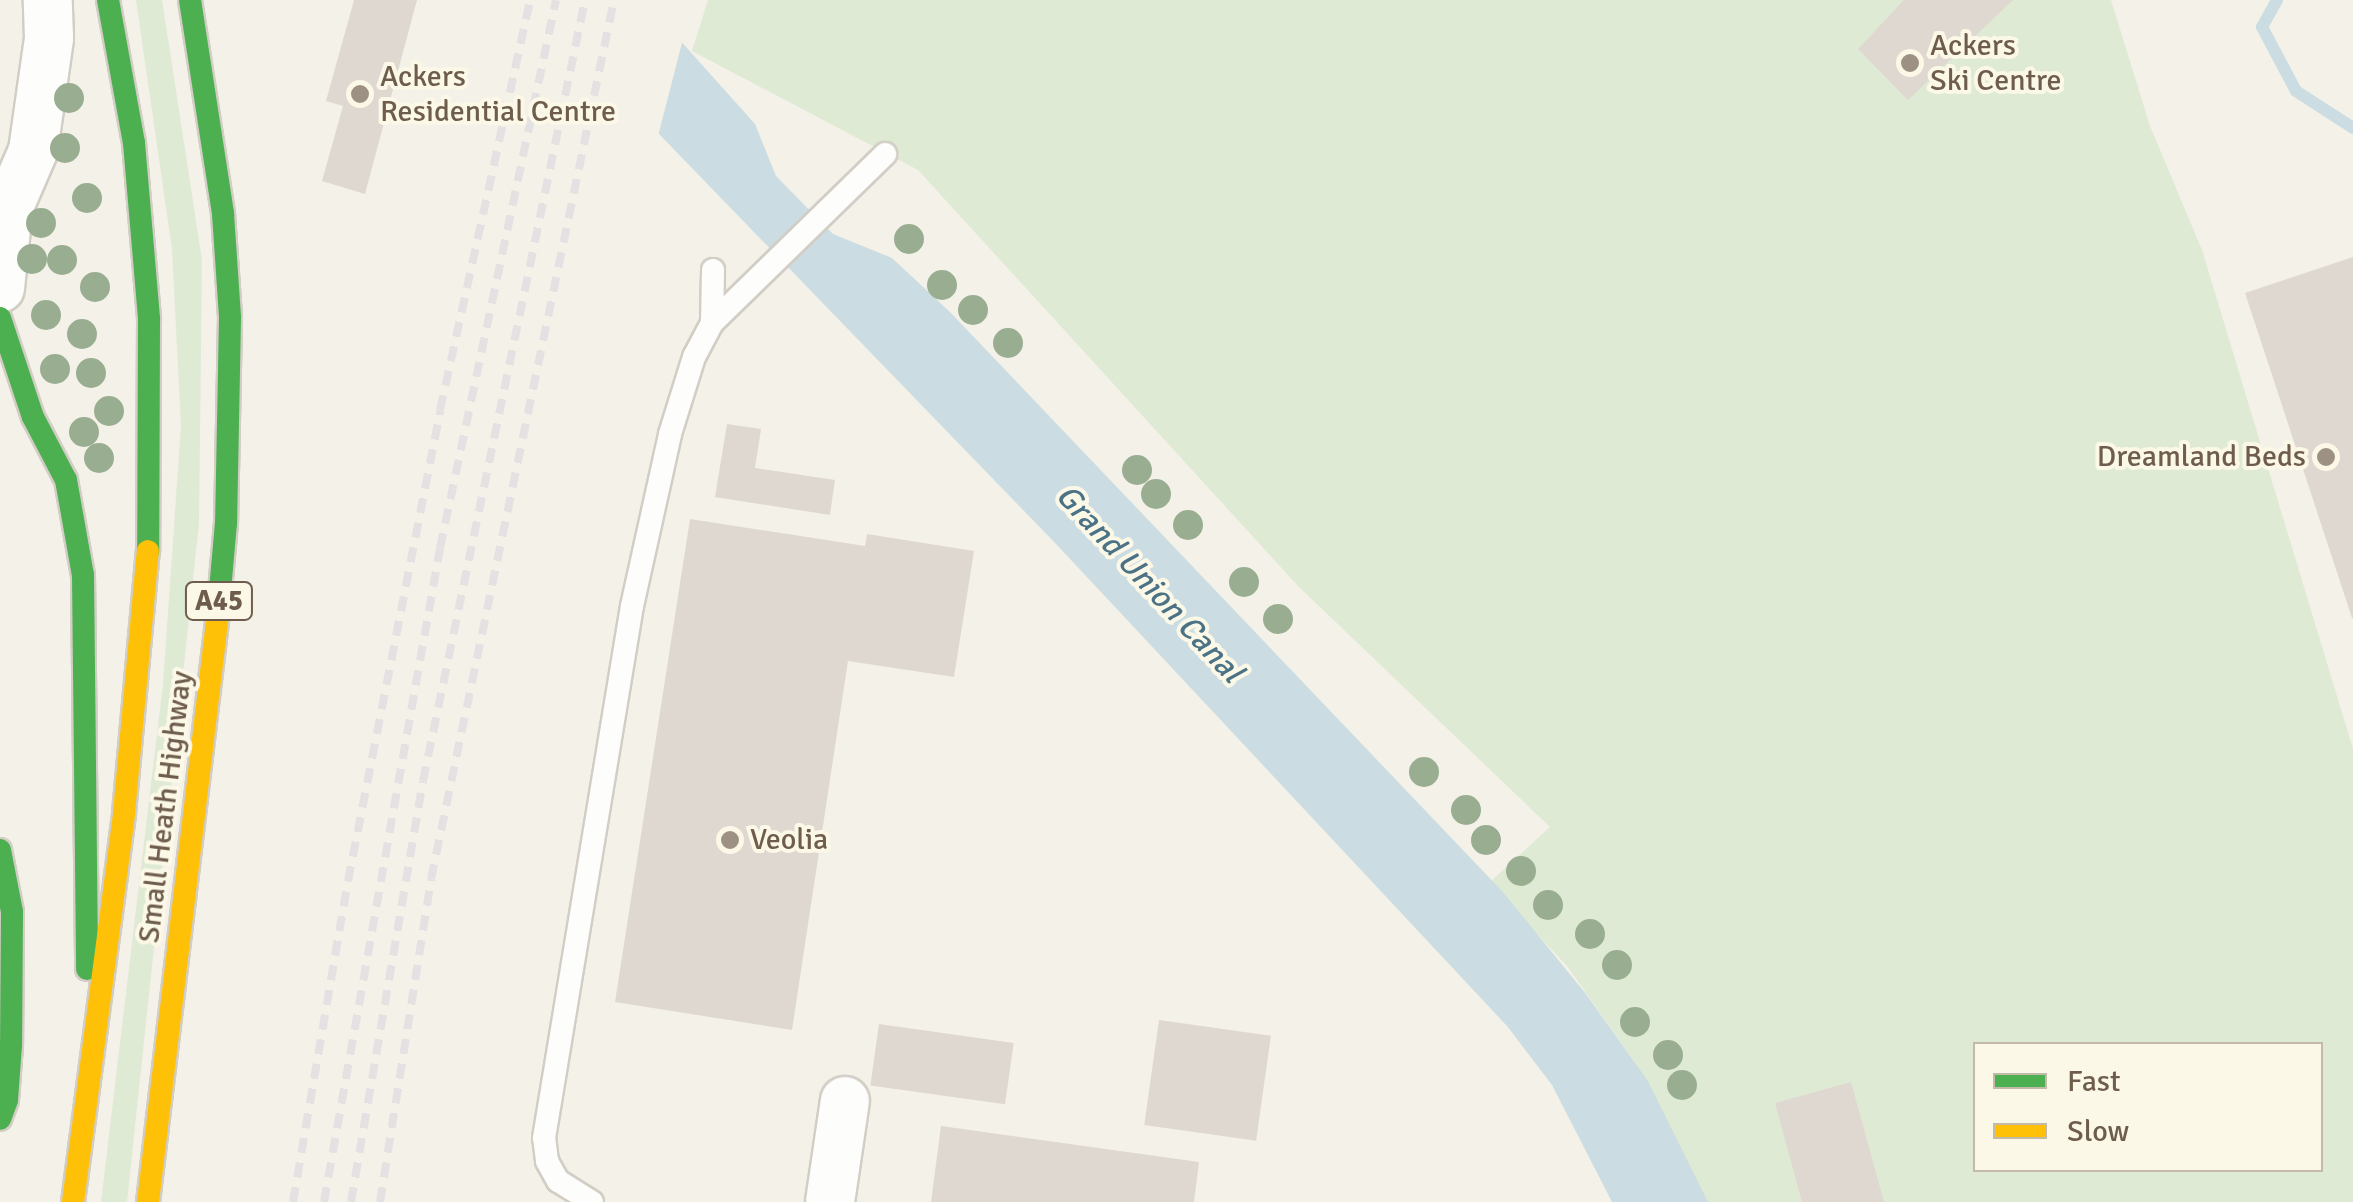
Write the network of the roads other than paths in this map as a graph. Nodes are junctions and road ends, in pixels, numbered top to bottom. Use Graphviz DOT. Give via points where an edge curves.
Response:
graph roads {
  1 [pos="48,0"];
  2 [pos="108,0"];
  3 [pos="190,0"];
  4 [pos="885,154"];
  5 [pos="4,210"];
  6 [pos="713,270"];
  7 [pos="0,288"];
  8 [pos="0,318"];
  9 [pos="712,324"];
  10 [pos="0,373"];
  11 [pos="32,417"];
  12 [pos="0,850"];
  13 [pos="88,1086"];
  14 [pos="845,1100"];
  15 [pos="0,1119"];
  16 [pos="73,1202"];
  17 [pos="148,1202"];
  18 [pos="592,1202"];
  19 [pos="830,1202"];
  1 -- 5 [label="street" via="33,151"];
  2 -- 13 [label="main road, Small Heath Highway / A45" via="134,143 149,319 150,527 124,813"];
  3 -- 17 [label="main road, Small Heath Highway / A45" via="223,214 230,318 226,524"];
  4 -- 9 [label="lane"];
  5 -- 7 [label="street"];
  6 -- 9 [label="lane"];
  8 -- 11 [label="main road"];
  9 -- 18 [label="lane" via="670,434 632,606 544,1138 558,1181"];
  10 -- 11 [label="street"];
  11 -- 13 [label="main road" via="66,480 83,575"];
  12 -- 15 [label="main road" via="12,912 7,1100"];
  13 -- 16 [label="main road, Small Heath Highway / A45"];
  14 -- 19 [label="street"];
}
